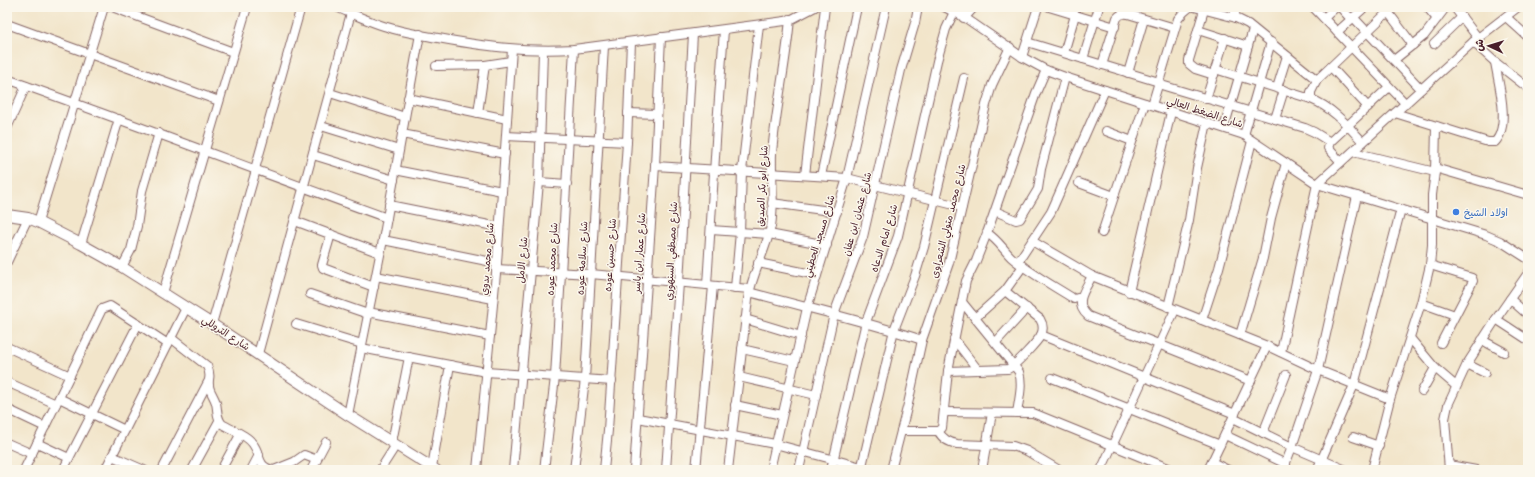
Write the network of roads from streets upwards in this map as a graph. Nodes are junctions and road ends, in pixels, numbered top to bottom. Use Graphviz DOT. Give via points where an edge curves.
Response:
graph roads {
  1 [pos="104,7"];
  2 [pos="112,7"];
  3 [pos="247,7"];
  4 [pos="301,7"];
  5 [pos="336,7"];
  6 [pos="815,7"];
  7 [pos="825,7"];
  8 [pos="857,7"];
  9 [pos="886,7"];
  10 [pos="918,7"];
  11 [pos="944,7"];
  12 [pos="972,7"];
  13 [pos="1038,7"];
  14 [pos="1048,7"];
  15 [pos="1099,7"];
  16 [pos="1190,7"];
  17 [pos="1194,7"];
  18 [pos="1234,7"];
  19 [pos="1313,7"];
  20 [pos="1336,7"];
  21 [pos="1340,7"];
  22 [pos="1364,7"];
  23 [pos="1427,7"];
  24 [pos="1446,7"];
  25 [pos="1454,7"];
  26 [pos="1518,7"];
  27 [pos="1204,10"];
  28 [pos="1391,10"];
  29 [pos="954,12"];
  30 [pos="351,13"];
  31 [pos="1075,15"];
  32 [pos="964,17"];
  33 [pos="1462,17"];
  34 [pos="1506,17"];
  35 [pos="1236,18"];
  36 [pos="1324,18"];
  37 [pos="1352,18"];
  38 [pos="790,19"];
  39 [pos="1144,19"];
  40 [pos="1437,19"];
  41 [pos="1095,21"];
  42 [pos="7,24"];
  43 [pos="759,25"];
  44 [pos="1115,27"];
  45 [pos="1175,28"];
  46 [pos="1254,28"];
  47 [pos="724,30"];
  48 [pos="1198,30"];
  49 [pos="1338,32"];
  50 [pos="1367,32"];
  51 [pos="420,34"];
  52 [pos="693,34"];
  53 [pos="1528,37"];
  54 [pos="661,38"];
  55 [pos="1225,38"];
  56 [pos="1476,40"];
  57 [pos="631,42"];
  58 [pos="1027,42"];
  59 [pos="1270,42"];
  60 [pos="1434,44"];
  61 [pos="1413,45"];
  62 [pos="604,46"];
  63 [pos="1248,46"];
  64 [pos="1351,47"];
  65 [pos="1010,48"];
  66 [pos="512,49"];
  67 [pos="574,50"];
  68 [pos="543,51"];
  69 [pos="234,52"];
  70 [pos="1064,53"];
  71 [pos="89,54"];
  72 [pos="1287,56"];
  73 [pos="1022,57"];
  74 [pos="1083,59"];
  75 [pos="1394,60"];
  76 [pos="511,61"];
  77 [pos="1494,62"];
  78 [pos="485,65"];
  79 [pos="1102,65"];
  80 [pos="436,66"];
  81 [pos="1331,67"];
  82 [pos="1046,70"];
  83 [pos="1214,72"];
  84 [pos="1128,73"];
  85 [pos="1239,76"];
  86 [pos="1065,77"];
  87 [pos="964,78"];
  88 [pos="7,79"];
  89 [pos="1317,80"];
  90 [pos="1158,83"];
  91 [pos="1259,83"];
  92 [pos="26,86"];
  93 [pos="1389,87"];
  94 [pos="1528,88"];
  95 [pos="1280,89"];
  96 [pos="1421,89"];
  97 [pos="1105,90"];
  98 [pos="330,93"];
  99 [pos="408,98"];
  100 [pos="1206,99"];
  101 [pos="1311,99"];
  102 [pos="219,101"];
  103 [pos="74,103"];
  104 [pos="1148,104"];
  105 [pos="1406,104"];
  106 [pos="1230,106"];
  107 [pos="1368,106"];
  108 [pos="1171,112"];
  109 [pos="1250,112"];
  110 [pos="478,113"];
  111 [pos="628,113"];
  112 [pos="1395,113"];
  113 [pos="657,114"];
  114 [pos="405,118"];
  115 [pos="119,119"];
  116 [pos="507,119"];
  117 [pos="1275,119"];
  118 [pos="1207,123"];
  119 [pos="321,126"];
  120 [pos="1347,126"];
  121 [pos="1436,126"];
  122 [pos="7,128"];
  123 [pos="1224,128"];
  124 [pos="1106,131"];
  125 [pos="159,133"];
  126 [pos="402,134"];
  127 [pos="1244,135"];
  128 [pos="506,136"];
  129 [pos="541,138"];
  130 [pos="569,139"];
  131 [pos="598,140"];
  132 [pos="1132,141"];
  133 [pos="1252,141"];
  134 [pos="627,142"];
  135 [pos="1330,142"];
  136 [pos="1363,142"];
  137 [pos="399,150"];
  138 [pos="205,152"];
  139 [pos="1353,152"];
  140 [pos="505,154"];
  141 [pos="313,155"];
  142 [pos="1341,162"];
  143 [pos="1286,163"];
  144 [pos="655,166"];
  145 [pos="685,168"];
  146 [pos="256,170"];
  147 [pos="395,170"];
  148 [pos="715,170"];
  149 [pos="1435,170"];
  150 [pos="742,171"];
  151 [pos="771,173"];
  152 [pos="805,175"];
  153 [pos="822,176"];
  154 [pos="848,178"];
  155 [pos="394,180"];
  156 [pos="539,182"];
  157 [pos="1079,183"];
  158 [pos="567,184"];
  159 [pos="876,184"];
  160 [pos="1317,184"];
  161 [pos="304,188"];
  162 [pos="502,191"];
  163 [pos="908,192"];
  164 [pos="1528,195"];
  165 [pos="1114,196"];
  166 [pos="1357,196"];
  167 [pos="935,200"];
  168 [pos="772,203"];
  169 [pos="389,205"];
  170 [pos="962,207"];
  171 [pos="1401,209"];
  172 [pos="995,211"];
  173 [pos="837,212"];
  174 [pos="7,214"];
  175 [pos="28,218"];
  176 [pos="387,218"];
  177 [pos="1432,218"];
  178 [pos="295,221"];
  179 [pos="38,222"];
  180 [pos="499,228"];
  181 [pos="711,230"];
  182 [pos="740,232"];
  183 [pos="987,232"];
  184 [pos="1102,233"];
  185 [pos="331,234"];
  186 [pos="769,234"];
  187 [pos="383,240"];
  188 [pos="1032,241"];
  189 [pos="81,244"];
  190 [pos="827,245"];
  191 [pos="380,253"];
  192 [pos="8,259"];
  193 [pos="1528,259"];
  194 [pos="758,263"];
  195 [pos="1021,264"];
  196 [pos="1430,265"];
  197 [pos="497,266"];
  198 [pos="122,267"];
  199 [pos="531,271"];
  200 [pos="562,273"];
  201 [pos="1528,273"];
  202 [pos="591,274"];
  203 [pos="376,276"];
  204 [pos="817,276"];
  205 [pos="1092,276"];
  206 [pos="618,277"];
  207 [pos="648,280"];
  208 [pos="679,282"];
  209 [pos="710,286"];
  210 [pos="374,287"];
  211 [pos="735,288"];
  212 [pos="749,291"];
  213 [pos="1005,291"];
  214 [pos="1129,292"];
  215 [pos="163,293"];
  216 [pos="310,294"];
  217 [pos="1081,297"];
  218 [pos="1510,298"];
  219 [pos="493,299"];
  220 [pos="962,302"];
  221 [pos="1421,303"];
  222 [pos="186,308"];
  223 [pos="808,308"];
  224 [pos="1027,308"];
  225 [pos="1172,309"];
  226 [pos="368,313"];
  227 [pos="834,314"];
  228 [pos="1455,315"];
  229 [pos="1528,315"];
  230 [pos="975,318"];
  231 [pos="745,319"];
  232 [pos="1496,319"];
  233 [pos="1202,320"];
  234 [pos="866,322"];
  235 [pos="138,324"];
  236 [pos="212,324"];
  237 [pos="296,324"];
  238 [pos="894,330"];
  239 [pos="1041,335"];
  240 [pos="1240,335"];
  241 [pos="490,336"];
  242 [pos="801,336"];
  243 [pos="1410,338"];
  244 [pos="954,339"];
  245 [pos="922,340"];
  246 [pos="1482,340"];
  247 [pos="1528,340"];
  248 [pos="170,341"];
  249 [pos="996,342"];
  250 [pos="1441,343"];
  251 [pos="1160,344"];
  252 [pos="362,346"];
  253 [pos="1267,346"];
  254 [pos="7,347"];
  255 [pos="742,349"];
  256 [pos="1281,352"];
  257 [pos="1504,352"];
  258 [pos="258,354"];
  259 [pos="409,357"];
  260 [pos="794,361"];
  261 [pos="1467,364"];
  262 [pos="450,365"];
  263 [pos="1015,365"];
  264 [pos="1435,368"];
  265 [pos="978,370"];
  266 [pos="1318,370"];
  267 [pos="948,371"];
  268 [pos="486,372"];
  269 [pos="1485,373"];
  270 [pos="521,374"];
  271 [pos="1286,375"];
  272 [pos="70,376"];
  273 [pos="555,377"];
  274 [pos="738,377"];
  275 [pos="1145,377"];
  276 [pos="1052,378"];
  277 [pos="585,379"];
  278 [pos="612,381"];
  279 [pos="1251,381"];
  280 [pos="7,382"];
  281 [pos="208,382"];
  282 [pos="1354,385"];
  283 [pos="1456,386"];
  284 [pos="788,388"];
  285 [pos="1422,391"];
  286 [pos="816,395"];
  287 [pos="1390,399"];
  288 [pos="58,401"];
  289 [pos="735,405"];
  290 [pos="7,409"];
  291 [pos="1129,410"];
  292 [pos="944,412"];
  293 [pos="992,413"];
  294 [pos="1017,413"];
  295 [pos="92,414"];
  296 [pos="348,415"];
  297 [pos="782,415"];
  298 [pos="1234,416"];
  299 [pos="638,418"];
  300 [pos="219,421"];
  301 [pos="669,424"];
  302 [pos="45,427"];
  303 [pos="125,430"];
  304 [pos="700,430"];
  305 [pos="901,431"];
  306 [pos="938,431"];
  307 [pos="1263,433"];
  308 [pos="240,435"];
  309 [pos="1225,435"];
  310 [pos="732,436"];
  311 [pos="1353,436"];
  312 [pos="326,442"];
  313 [pos="7,443"];
  314 [pos="37,443"];
  315 [pos="394,443"];
  316 [pos="775,444"];
  317 [pos="986,445"];
  318 [pos="1220,445"];
  319 [pos="1112,446"];
  320 [pos="1379,446"];
  321 [pos="1292,447"];
  322 [pos="803,452"];
  323 [pos="32,454"];
  324 [pos="259,455"];
  325 [pos="112,456"];
  326 [pos="69,458"];
  327 [pos="317,460"];
  328 [pos="834,460"];
  329 [pos="1322,460"];
  330 [pos="1212,462"];
  331 [pos="1152,466"];
  332 [pos="1284,467"];
  333 [pos="1449,467"];
  334 [pos="434,469"];
  335 [pos="861,469"];
  336 [pos="24,470"];
  337 [pos="63,470"];
  338 [pos="105,470"];
  339 [pos="144,470"];
  340 [pos="162,470"];
  341 [pos="192,470"];
  342 [pos="221,470"];
  343 [pos="251,470"];
  344 [pos="277,470"];
  345 [pos="312,470"];
  346 [pos="380,470"];
  347 [pos="477,470"];
  348 [pos="513,470"];
  349 [pos="544,470"];
  350 [pos="574,470"];
  351 [pos="604,470"];
  352 [pos="634,470"];
  353 [pos="666,470"];
  354 [pos="696,470"];
  355 [pos="728,470"];
  356 [pos="770,470"];
  357 [pos="799,470"];
  358 [pos="831,470"];
  359 [pos="873,470"];
  360 [pos="891,470"];
  361 [pos="982,470"];
  362 [pos="1059,470"];
  363 [pos="1101,470"];
  364 [pos="1173,470"];
  365 [pos="1208,470"];
  366 [pos="1228,470"];
  367 [pos="1317,470"];
  368 [pos="1346,470"];
  369 [pos="1372,470"];
  370 [pos="1476,470"];
  1 -- 71 [label="street"];
  2 -- 69 [label="street"];
  3 -- 69 [label="street"];
  4 -- 146 [label="street"];
  5 -- 30 [label="street"];
  6 -- 38 [label="street"];
  7 -- 152 [label="street"];
  8 -- 153 [label="street"];
  9 -- 154 [label="street, شارع مسجد الحطيني"];
  10 -- 159 [label="street, شارع عثمان ابن عفان"];
  11 -- 29 [label="street, شارع الضغط العالي"];
  12 -- 32 [label="street"];
  13 -- 58 [label="street"];
  14 -- 31 [label="street"];
  15 -- 41 [label="street"];
  16 -- 45 [label="street" via="1178,20"];
  17 -- 27 [label="street"];
  18 -- 35 [label="street"];
  19 -- 36 [label="street"];
  20 -- 36 [label="street"];
  21 -- 37 [label="street"];
  22 -- 37 [label="street"];
  23 -- 40 [label="street"];
  24 -- 40 [label="street"];
  25 -- 33 [label="street"];
  26 -- 34 [label="street"];
  27 -- 35 [label="street"];
  27 -- 48 [label="street"];
  28 -- 50 [label="street"];
  28 -- 61 [label="street"];
  29 -- 32 [label="street, شارع الضغط العالي"];
  29 -- 163 [label="street, شارع امام الدعاه" via="937,61"];
  30 -- 51 [label="street" via="387,27"];
  30 -- 98 [label="street"];
  31 -- 41 [label="street"];
  31 -- 70 [label="street"];
  32 -- 65 [label="street, شارع الضغط العالي"];
  33 -- 56 [label="street"];
  33 -- 60 [label="street"];
  34 -- 53 [label="street"];
  34 -- 56 [label="street"];
  35 -- 46 [label="street"];
  36 -- 49 [label="street"];
  37 -- 49 [label="street"];
  37 -- 50 [label="street"];
  38 -- 43 [label="street"];
  38 -- 151 [label="street, شارع ابو بكر الصديق"];
  39 -- 44 [label="street" via="1124,13 1117,18"];
  39 -- 45 [label="street"];
  39 -- 84 [label="street"];
  40 -- 61 [label="street" via="1426,34"];
  41 -- 44 [label="street"];
  41 -- 74 [label="street"];
  42 -- 71 [label="street"];
  43 -- 47 [label="street"];
  43 -- 150 [label="street"];
  44 -- 79 [label="street"];
  45 -- 90 [label="street"];
  46 -- 59 [label="street"];
  46 -- 63 [label="street"];
  47 -- 52 [label="street"];
  47 -- 148 [label="street"];
  48 -- 55 [label="street"];
  48 -- 83 [label="street" via="1190,64 1194,69"];
  49 -- 64 [label="street"];
  50 -- 64 [label="street"];
  50 -- 75 [label="street"];
  51 -- 66 [label="street"];
  51 -- 99 [label="street"];
  52 -- 54 [label="street"];
  52 -- 145 [label="street, شارع مصطفي السنهوري"];
  54 -- 57 [label="street"];
  54 -- 113 [label="street, شارع عمار ابن ياسر"];
  55 -- 63 [label="street"];
  55 -- 83 [label="street"];
  56 -- 77 [label="street"];
  56 -- 96 [label="street"];
  57 -- 62 [label="street"];
  57 -- 111 [label="street, شارع حسين عوده"];
  58 -- 70 [label="street"];
  58 -- 73 [label="street"];
  59 -- 72 [label="street"];
  59 -- 91 [label="street"];
  61 -- 75 [label="street"];
  62 -- 67 [label="street"];
  62 -- 131 [label="street, شارع سلامه عوده"];
  63 -- 85 [label="street"];
  64 -- 81 [label="street"];
  64 -- 93 [label="street"];
  65 -- 73 [label="street, شارع الضغط العالي"];
  65 -- 170 [label="street, شارع محمد متولي الشعراوى" via="990,92"];
  66 -- 68 [label="street"];
  66 -- 76 [label="street, شارع محمد بدوي"];
  67 -- 68 [label="street"];
  67 -- 130 [label="street, شارع محمد عوده"];
  68 -- 129 [label="street, شارع الامل"];
  69 -- 102 [label="street"];
  70 -- 74 [label="street"];
  71 -- 102 [label="street"];
  71 -- 103 [label="street"];
  72 -- 89 [label="street"];
  72 -- 95 [label="street"];
  73 -- 82 [label="street, شارع الضغط العالي"];
  74 -- 79 [label="street"];
  75 -- 96 [label="street"];
  76 -- 78 [label="street"];
  76 -- 116 [label="street, شارع محمد بدوي"];
  77 -- 94 [label="street"];
  77 -- 121 [label="street" via="1502,105 1502,126 1498,139 1492,143"];
  78 -- 80 [label="street"];
  78 -- 110 [label="street"];
  79 -- 84 [label="street"];
  81 -- 89 [label="street"];
  81 -- 107 [label="street"];
  82 -- 86 [label="street, شارع الضغط العالي"];
  82 -- 172 [label="street"];
  83 -- 85 [label="street"];
  83 -- 100 [label="street"];
  84 -- 90 [label="street"];
  85 -- 91 [label="street"];
  85 -- 106 [label="street"];
  86 -- 97 [label="street, شارع الضغط العالي"];
  86 -- 172 [label="street" via="1038,189 1020,220"];
  87 -- 167 [label="street"];
  88 -- 92 [label="street"];
  89 -- 101 [label="street" via="1311,92"];
  90 -- 100 [label="street"];
  90 -- 104 [label="street"];
  91 -- 95 [label="street"];
  91 -- 109 [label="street"];
  92 -- 103 [label="street"];
  92 -- 122 [label="street"];
  93 -- 105 [label="street"];
  93 -- 107 [label="street"];
  95 -- 101 [label="street"];
  95 -- 117 [label="street"];
  96 -- 105 [label="street"];
  97 -- 104 [label="street, شارع الضغط العالي"];
  97 -- 188 [label="street" via="1050,212"];
  98 -- 114 [label="street"];
  98 -- 119 [label="street"];
  99 -- 110 [label="street"];
  99 -- 114 [label="street"];
  100 -- 106 [label="street"];
  101 -- 120 [label="street" via="1330,109"];
  102 -- 138 [label="street"];
  103 -- 115 [label="street"];
  103 -- 179 [label="street"];
  104 -- 108 [label="street, شارع الضغط العالي"];
  104 -- 132 [label="street"];
  105 -- 112 [label="street"];
  106 -- 109 [label="street"];
  106 -- 123 [label="street"];
  107 -- 120 [label="street"];
  108 -- 118 [label="street, شارع الضغط العالي"];
  108 -- 214 [label="street"];
  109 -- 117 [label="street"];
  109 -- 127 [label="street"];
  110 -- 116 [label="street"];
  111 -- 113 [label="street"];
  111 -- 134 [label="street, شارع حسين عوده"];
  112 -- 121 [label="street"];
  112 -- 136 [label="street"];
  113 -- 144 [label="street, شارع عمار ابن ياسر"];
  114 -- 126 [label="street"];
  115 -- 125 [label="street"];
  115 -- 189 [label="street"];
  116 -- 128 [label="street, شارع محمد بدوي"];
  117 -- 135 [label="street" via="1314,132"];
  118 -- 123 [label="street, شارع الضغط العالي"];
  118 -- 225 [label="street"];
  119 -- 137 [label="street"];
  119 -- 141 [label="street"];
  120 -- 135 [label="street"];
  120 -- 136 [label="street"];
  121 -- 149 [label="street"];
  123 -- 127 [label="street, شارع الضغط العالي"];
  124 -- 132 [label="street"];
  125 -- 138 [label="street"];
  125 -- 198 [label="street" via="142,191 131,250"];
  126 -- 137 [label="street"];
  126 -- 140 [label="street"];
  127 -- 133 [label="street, شارع الضغط العالي"];
  128 -- 129 [label="street"];
  128 -- 140 [label="street, شارع محمد بدوي"];
  129 -- 130 [label="street"];
  129 -- 156 [label="street, شارع الامل"];
  130 -- 131 [label="street"];
  130 -- 158 [label="street, شارع محمد عوده"];
  131 -- 134 [label="street"];
  131 -- 202 [label="street, شارع سلامه عوده"];
  132 -- 165 [label="street"];
  133 -- 143 [label="street, شارع الضغط العالي"];
  133 -- 233 [label="street" via="1219,268"];
  134 -- 206 [label="street, شارع حسين عوده"];
  135 -- 142 [label="street" via="1328,148"];
  136 -- 139 [label="street"];
  137 -- 147 [label="street"];
  138 -- 146 [label="street"];
  138 -- 215 [label="street"];
  139 -- 142 [label="street"];
  139 -- 149 [label="street"];
  140 -- 162 [label="street, شارع محمد بدوي"];
  141 -- 155 [label="street"];
  141 -- 161 [label="street"];
  142 -- 160 [label="street"];
  143 -- 160 [label="street, شارع الضغط العالي"];
  143 -- 240 [label="street" via="1263,258"];
  144 -- 145 [label="street"];
  144 -- 207 [label="street, شارع عمار ابن ياسر"];
  145 -- 148 [label="street"];
  145 -- 208 [label="street, شارع مصطفي السنهوري"];
  146 -- 161 [label="street"];
  146 -- 236 [label="street"];
  147 -- 155 [label="street"];
  147 -- 162 [label="street"];
  148 -- 150 [label="street"];
  148 -- 181 [label="street"];
  149 -- 164 [label="street"];
  149 -- 177 [label="street"];
  150 -- 151 [label="street"];
  150 -- 182 [label="street"];
  151 -- 152 [label="street"];
  151 -- 168 [label="street, شارع ابو بكر الصديق"];
  152 -- 153 [label="street"];
  153 -- 154 [label="street"];
  154 -- 159 [label="street"];
  154 -- 173 [label="street, شارع مسجد الحطيني"];
  155 -- 169 [label="street"];
  156 -- 158 [label="street"];
  156 -- 199 [label="street, شارع الامل"];
  157 -- 165 [label="street"];
  158 -- 200 [label="street, شارع محمد عوده"];
  159 -- 163 [label="street"];
  159 -- 227 [label="street, شارع عثمان ابن عفان" via="863,237"];
  160 -- 166 [label="street, شارع الضغط العالي"];
  160 -- 256 [label="street"];
  161 -- 176 [label="street"];
  161 -- 178 [label="street"];
  162 -- 180 [label="street, شارع محمد بدوي"];
  163 -- 167 [label="street"];
  163 -- 234 [label="street, شارع امام الدعاه" via="891,256"];
  165 -- 184 [label="street"];
  166 -- 171 [label="street, شارع الضغط العالي"];
  166 -- 266 [label="street"];
  167 -- 170 [label="street"];
  167 -- 238 [label="street" via="920,262"];
  168 -- 173 [label="street"];
  168 -- 186 [label="street, شارع ابو بكر الصديق"];
  169 -- 176 [label="street"];
  169 -- 180 [label="street"];
  170 -- 245 [label="street, شارع محمد متولي الشعراوى" via="946,274"];
  171 -- 177 [label="street, شارع الضغط العالي"];
  171 -- 282 [label="street"];
  172 -- 183 [label="street"];
  173 -- 190 [label="street, شارع مسجد الحطيني"];
  174 -- 175 [label="street, شارع التروللي"];
  175 -- 179 [label="street, شارع التروللي"];
  175 -- 192 [label="street"];
  176 -- 187 [label="street"];
  177 -- 193 [label="street, شارع الضغط العالي" via="1486,235"];
  177 -- 196 [label="street"];
  178 -- 185 [label="street"];
  178 -- 258 [label="street"];
  179 -- 189 [label="street, شارع التروللي"];
  180 -- 197 [label="street, شارع محمد بدوي"];
  181 -- 182 [label="street"];
  181 -- 209 [label="street"];
  182 -- 186 [label="street"];
  182 -- 211 [label="street"];
  183 -- 195 [label="street"];
  183 -- 220 [label="street" via="966,281"];
  185 -- 191 [label="street"];
  185 -- 210 [label="street" via="323,268"];
  186 -- 190 [label="street"];
  186 -- 194 [label="street, شارع ابو بكر الصديق"];
  187 -- 191 [label="street"];
  187 -- 197 [label="street"];
  188 -- 195 [label="street"];
  188 -- 205 [label="street"];
  189 -- 198 [label="street, شارع التروللي"];
  190 -- 204 [label="street, شارع مسجد الحطيني"];
  191 -- 203 [label="street"];
  194 -- 204 [label="street"];
  194 -- 212 [label="street, شارع ابو بكر الصديق"];
  195 -- 213 [label="street"];
  195 -- 217 [label="street" via="1071,297"];
  196 -- 221 [label="street"];
  196 -- 228 [label="street" via="1473,279"];
  197 -- 199 [label="street"];
  197 -- 219 [label="street, شارع محمد بدوي"];
  198 -- 215 [label="street, شارع التروللي"];
  199 -- 200 [label="street"];
  199 -- 270 [label="street, شارع الامل"];
  200 -- 202 [label="street"];
  200 -- 273 [label="street, شارع محمد عوده"];
  201 -- 218 [label="street"];
  202 -- 206 [label="street"];
  202 -- 277 [label="street, شارع سلامه عوده"];
  203 -- 210 [label="street"];
  203 -- 219 [label="street"];
  204 -- 223 [label="street, شارع مسجد الحطيني"];
  205 -- 214 [label="street"];
  205 -- 217 [label="street"];
  206 -- 207 [label="street"];
  206 -- 278 [label="street, شارع حسين عوده"];
  207 -- 208 [label="street"];
  207 -- 299 [label="street, شارع عمار ابن ياسر"];
  208 -- 209 [label="street"];
  208 -- 301 [label="street, شارع مصطفي السنهوري"];
  209 -- 211 [label="street"];
  209 -- 304 [label="street"];
  210 -- 226 [label="street"];
  211 -- 212 [label="street"];
  212 -- 223 [label="street"];
  212 -- 231 [label="street, شارع ابو بكر الصديق"];
  213 -- 224 [label="street"];
  213 -- 230 [label="street"];
  214 -- 225 [label="street"];
  215 -- 222 [label="street, شارع التروللي"];
  216 -- 226 [label="street"];
  217 -- 251 [label="street" via="1080,304 1088,316"];
  218 -- 229 [label="street"];
  218 -- 232 [label="street"];
  219 -- 241 [label="street, شارع محمد بدوي"];
  220 -- 230 [label="street"];
  220 -- 244 [label="street"];
  221 -- 228 [label="street"];
  221 -- 243 [label="street"];
  222 -- 236 [label="street, شارع التروللي"];
  222 -- 248 [label="street"];
  223 -- 227 [label="street"];
  223 -- 242 [label="street, شارع مسجد الحطيني"];
  224 -- 239 [label="street" via="1043,324"];
  224 -- 249 [label="street"];
  225 -- 233 [label="street"];
  225 -- 251 [label="street"];
  226 -- 241 [label="street"];
  226 -- 252 [label="street"];
  227 -- 234 [label="street"];
  227 -- 286 [label="street, شارع عثمان ابن عفان"];
  228 -- 250 [label="street"];
  230 -- 249 [label="street"];
  231 -- 242 [label="street"];
  231 -- 255 [label="street, شارع ابو بكر الصديق"];
  232 -- 246 [label="street"];
  232 -- 247 [label="street"];
  233 -- 240 [label="street"];
  234 -- 238 [label="street"];
  234 -- 328 [label="street, شارع امام الدعاه"];
  235 -- 248 [label="street"];
  235 -- 272 [label="street" via="110,306 102,309"];
  235 -- 295 [label="street"];
  236 -- 258 [label="street, شارع التروللي"];
  237 -- 252 [label="street"];
  238 -- 245 [label="street"];
  238 -- 335 [label="street"];
  239 -- 263 [label="street"];
  239 -- 275 [label="street"];
  240 -- 253 [label="street"];
  241 -- 268 [label="street, شارع محمد بدوي"];
  242 -- 260 [label="street, شارع مسجد الحطيني"];
  243 -- 264 [label="street"];
  243 -- 287 [label="street"];
  244 -- 265 [label="street"];
  244 -- 267 [label="street"];
  245 -- 305 [label="street, شارع محمد متولي الشعراوى"];
  246 -- 257 [label="street"];
  246 -- 261 [label="street"];
  248 -- 281 [label="street" via="207,366 210,373"];
  248 -- 303 [label="street"];
  249 -- 263 [label="street"];
  251 -- 275 [label="street"];
  251 -- 279 [label="street"];
  252 -- 259 [label="street"];
  252 -- 296 [label="street"];
  253 -- 256 [label="street"];
  253 -- 279 [label="street"];
  254 -- 272 [label="street"];
  255 -- 260 [label="street"];
  255 -- 274 [label="street, شارع ابو بكر الصديق"];
  256 -- 266 [label="street"];
  258 -- 296 [label="street, شارع التروللي"];
  259 -- 262 [label="street"];
  259 -- 315 [label="street"];
  260 -- 284 [label="street, شارع مسجد الحطيني"];
  261 -- 269 [label="street"];
  261 -- 283 [label="street"];
  262 -- 268 [label="street"];
  262 -- 334 [label="street"];
  263 -- 265 [label="street" via="1008,369"];
  263 -- 294 [label="street" via="1021,379"];
  264 -- 283 [label="street"];
  264 -- 285 [label="street"];
  265 -- 267 [label="street"];
  266 -- 282 [label="street"];
  266 -- 321 [label="street"];
  267 -- 292 [label="street"];
  268 -- 270 [label="street"];
  268 -- 347 [label="street, شارع محمد بدوي"];
  270 -- 273 [label="street"];
  270 -- 348 [label="street, شارع الامل"];
  271 -- 307 [label="street"];
  272 -- 288 [label="street"];
  273 -- 277 [label="street"];
  273 -- 349 [label="street, شارع محمد عوده"];
  274 -- 284 [label="street"];
  274 -- 289 [label="street, شارع ابو بكر الصديق"];
  275 -- 291 [label="street"];
  275 -- 298 [label="street"];
  276 -- 291 [label="street"];
  277 -- 278 [label="street"];
  277 -- 350 [label="street, شارع سلامه عوده"];
  278 -- 351 [label="street, شارع حسين عوده"];
  279 -- 298 [label="street"];
  280 -- 288 [label="street"];
  281 -- 300 [label="street" via="217,405"];
  281 -- 340 [label="street"];
  282 -- 287 [label="street"];
  282 -- 329 [label="street"];
  283 -- 333 [label="street" via="1446,412"];
  284 -- 286 [label="street"];
  284 -- 297 [label="street, شارع مسجد الحطيني"];
  286 -- 322 [label="street, شارع عثمان ابن عفان"];
  287 -- 320 [label="street"];
  288 -- 295 [label="street"];
  288 -- 302 [label="street"];
  289 -- 297 [label="street"];
  289 -- 310 [label="street, شارع ابو بكر الصديق"];
  290 -- 302 [label="street"];
  291 -- 318 [label="street"];
  291 -- 319 [label="street"];
  292 -- 293 [label="street"];
  292 -- 306 [label="street" via="942,428"];
  293 -- 294 [label="street"];
  293 -- 317 [label="street"];
  294 -- 319 [label="street" via="1033,413"];
  295 -- 303 [label="street"];
  295 -- 326 [label="street"];
  296 -- 315 [label="street, شارع التروللي"];
  297 -- 316 [label="street, شارع مسجد الحطيني"];
  298 -- 307 [label="street"];
  298 -- 309 [label="street"];
  299 -- 301 [label="street"];
  299 -- 352 [label="street, شارع عمار ابن ياسر"];
  300 -- 308 [label="street"];
  300 -- 341 [label="street"];
  301 -- 304 [label="street"];
  301 -- 353 [label="street, شارع مصطفي السنهوري"];
  302 -- 314 [label="street"];
  303 -- 325 [label="street"];
  304 -- 310 [label="street"];
  304 -- 354 [label="street"];
  305 -- 306 [label="street"];
  305 -- 360 [label="street, شارع محمد متولي الشعراوى"];
  306 -- 317 [label="street" via="949,442"];
  307 -- 321 [label="street"];
  308 -- 324 [label="street" via="254,444"];
  308 -- 342 [label="street"];
  309 -- 318 [label="street"];
  309 -- 332 [label="street"];
  310 -- 316 [label="street"];
  310 -- 355 [label="street, شارع ابو بكر الصديق"];
  311 -- 320 [label="street"];
  312 -- 327 [label="street"];
  313 -- 323 [label="street"];
  314 -- 323 [label="street"];
  314 -- 326 [label="street"];
  315 -- 334 [label="street, شارع التروللي"];
  315 -- 346 [label="street"];
  316 -- 322 [label="street"];
  316 -- 356 [label="street, شارع مسجد الحطيني"];
  317 -- 361 [label="street"];
  317 -- 362 [label="street" via="1020,448"];
  318 -- 330 [label="street"];
  319 -- 331 [label="street"];
  319 -- 363 [label="street"];
  320 -- 369 [label="street"];
  321 -- 329 [label="street"];
  321 -- 332 [label="street"];
  322 -- 328 [label="street"];
  322 -- 357 [label="street, شارع عثمان ابن عفان"];
  323 -- 336 [label="street"];
  324 -- 343 [label="street"];
  324 -- 344 [label="street" via="260,463 266,468"];
  325 -- 338 [label="street"];
  325 -- 339 [label="street"];
  326 -- 337 [label="street"];
  327 -- 344 [label="street" via="304,455"];
  327 -- 345 [label="street"];
  328 -- 335 [label="street"];
  328 -- 358 [label="street, شارع امام الدعاه"];
  329 -- 367 [label="street"];
  329 -- 368 [label="street"];
  330 -- 365 [label="street"];
  330 -- 366 [label="street"];
  331 -- 364 [label="street"];
  333 -- 370 [label="street"];
  335 -- 359 [label="street"];
}
